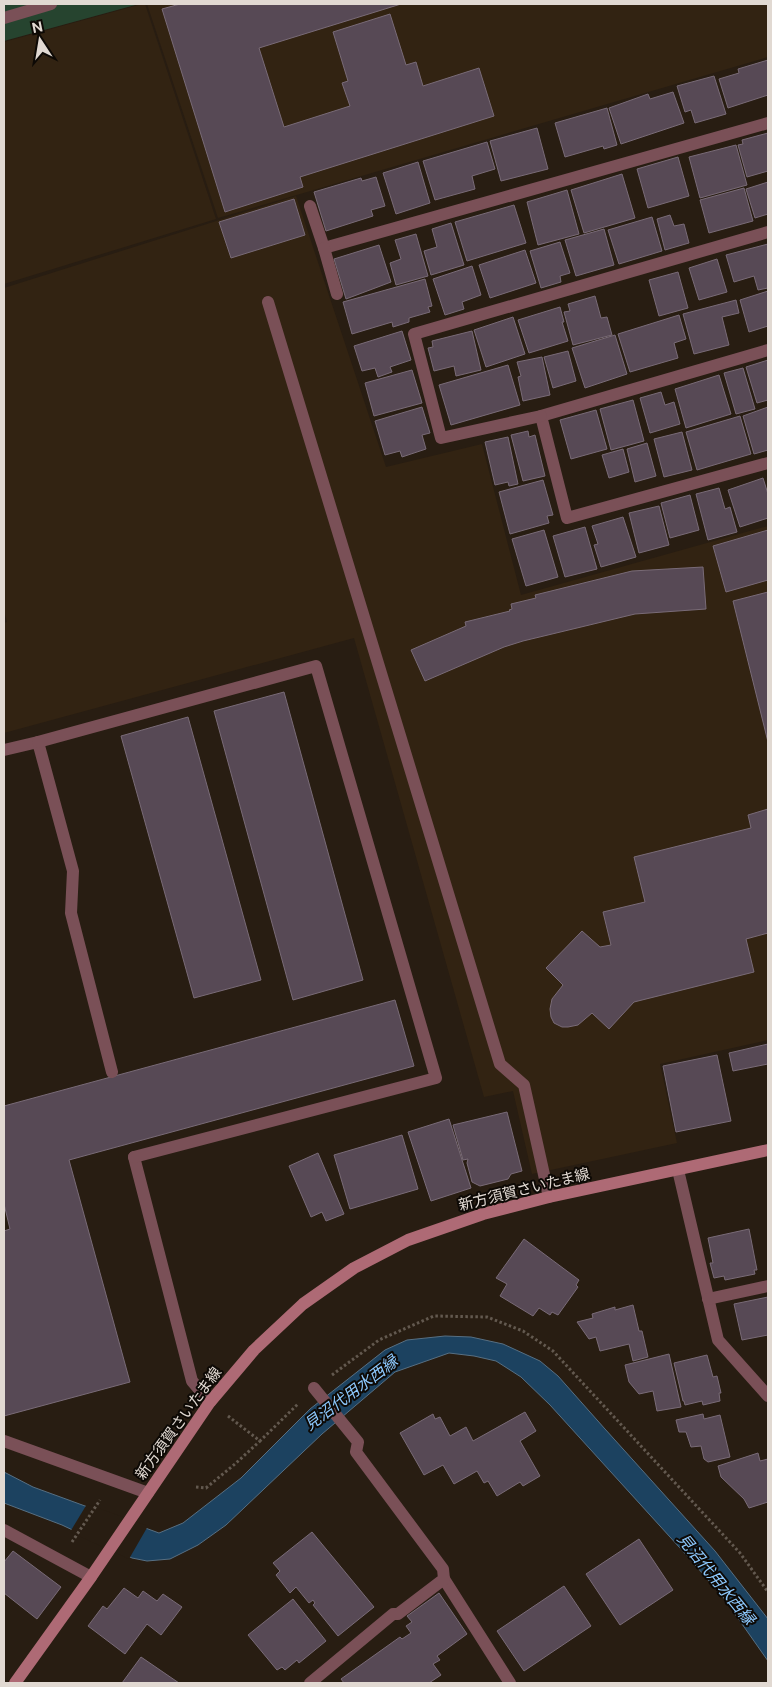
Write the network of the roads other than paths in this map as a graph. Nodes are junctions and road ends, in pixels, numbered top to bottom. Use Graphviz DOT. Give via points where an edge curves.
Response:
graph roads {
  1 [pos="51,4"];
  2 [pos="4,18"];
  3 [pos="768,122"];
  4 [pos="310,206"];
  5 [pos="768,232"];
  6 [pos="324,248"];
  7 [pos="337,294"];
  8 [pos="268,302"];
  9 [pos="768,350"];
  10 [pos="541,416"];
  11 [pos="768,463"];
  12 [pos="38,742"];
  13 [pos="4,750"];
  14 [pos="112,1072"];
  15 [pos="768,1150"];
  16 [pos="678,1170"];
  17 [pos="549,1197"];
  18 [pos="768,1286"];
  19 [pos="708,1298"];
  20 [pos="318,1392"];
  21 [pos="768,1396"];
  22 [pos="210,1402"];
  23 [pos="4,1441"];
  24 [pos="148,1493"];
  25 [pos="4,1530"];
  26 [pos="91,1578"];
  27 [pos="444,1579"];
  28 [pos="15,1683"];
  29 [pos="310,1683"];
  30 [pos="510,1683"];
  1 -- 2 [label="street"];
  3 -- 6 [label="street"];
  4 -- 6 [label="street"];
  5 -- 10 [label="street" via="414,334 441,438"];
  6 -- 7 [label="street"];
  8 -- 17 [label="street" via="500,1064 524,1085"];
  9 -- 10 [label="street"];
  10 -- 11 [label="street" via="567,518"];
  12 -- 13 [label="street"];
  12 -- 14 [label="street" via="73,871 71,913"];
  12 -- 22 [label="street" via="316,666 436,1078 134,1157 192,1381"];
  15 -- 16 [label="main road, 新方須賀さいたま線"];
  16 -- 17 [label="main road, 新方須賀さいたま線"];
  16 -- 19 [label="street"];
  17 -- 22 [label="main road, 新方須賀さいたま線" via="483,1214 408,1240 354,1268 303,1304 254,1350"];
  18 -- 19 [label="street"];
  19 -- 21 [label="street" via="718,1340"];
  20 -- 27 [label="street" via="358,1442 356,1452 443,1569"];
  22 -- 24 [label="main road, 新方須賀さいたま線"];
  23 -- 24 [label="street"];
  24 -- 26 [label="main road, 新方須賀さいたま線"];
  25 -- 26 [label="street"];
  26 -- 28 [label="main road, 新方須賀さいたま線"];
  27 -- 29 [label="street" via="398,1614 393,1614"];
  27 -- 30 [label="street"];
}
